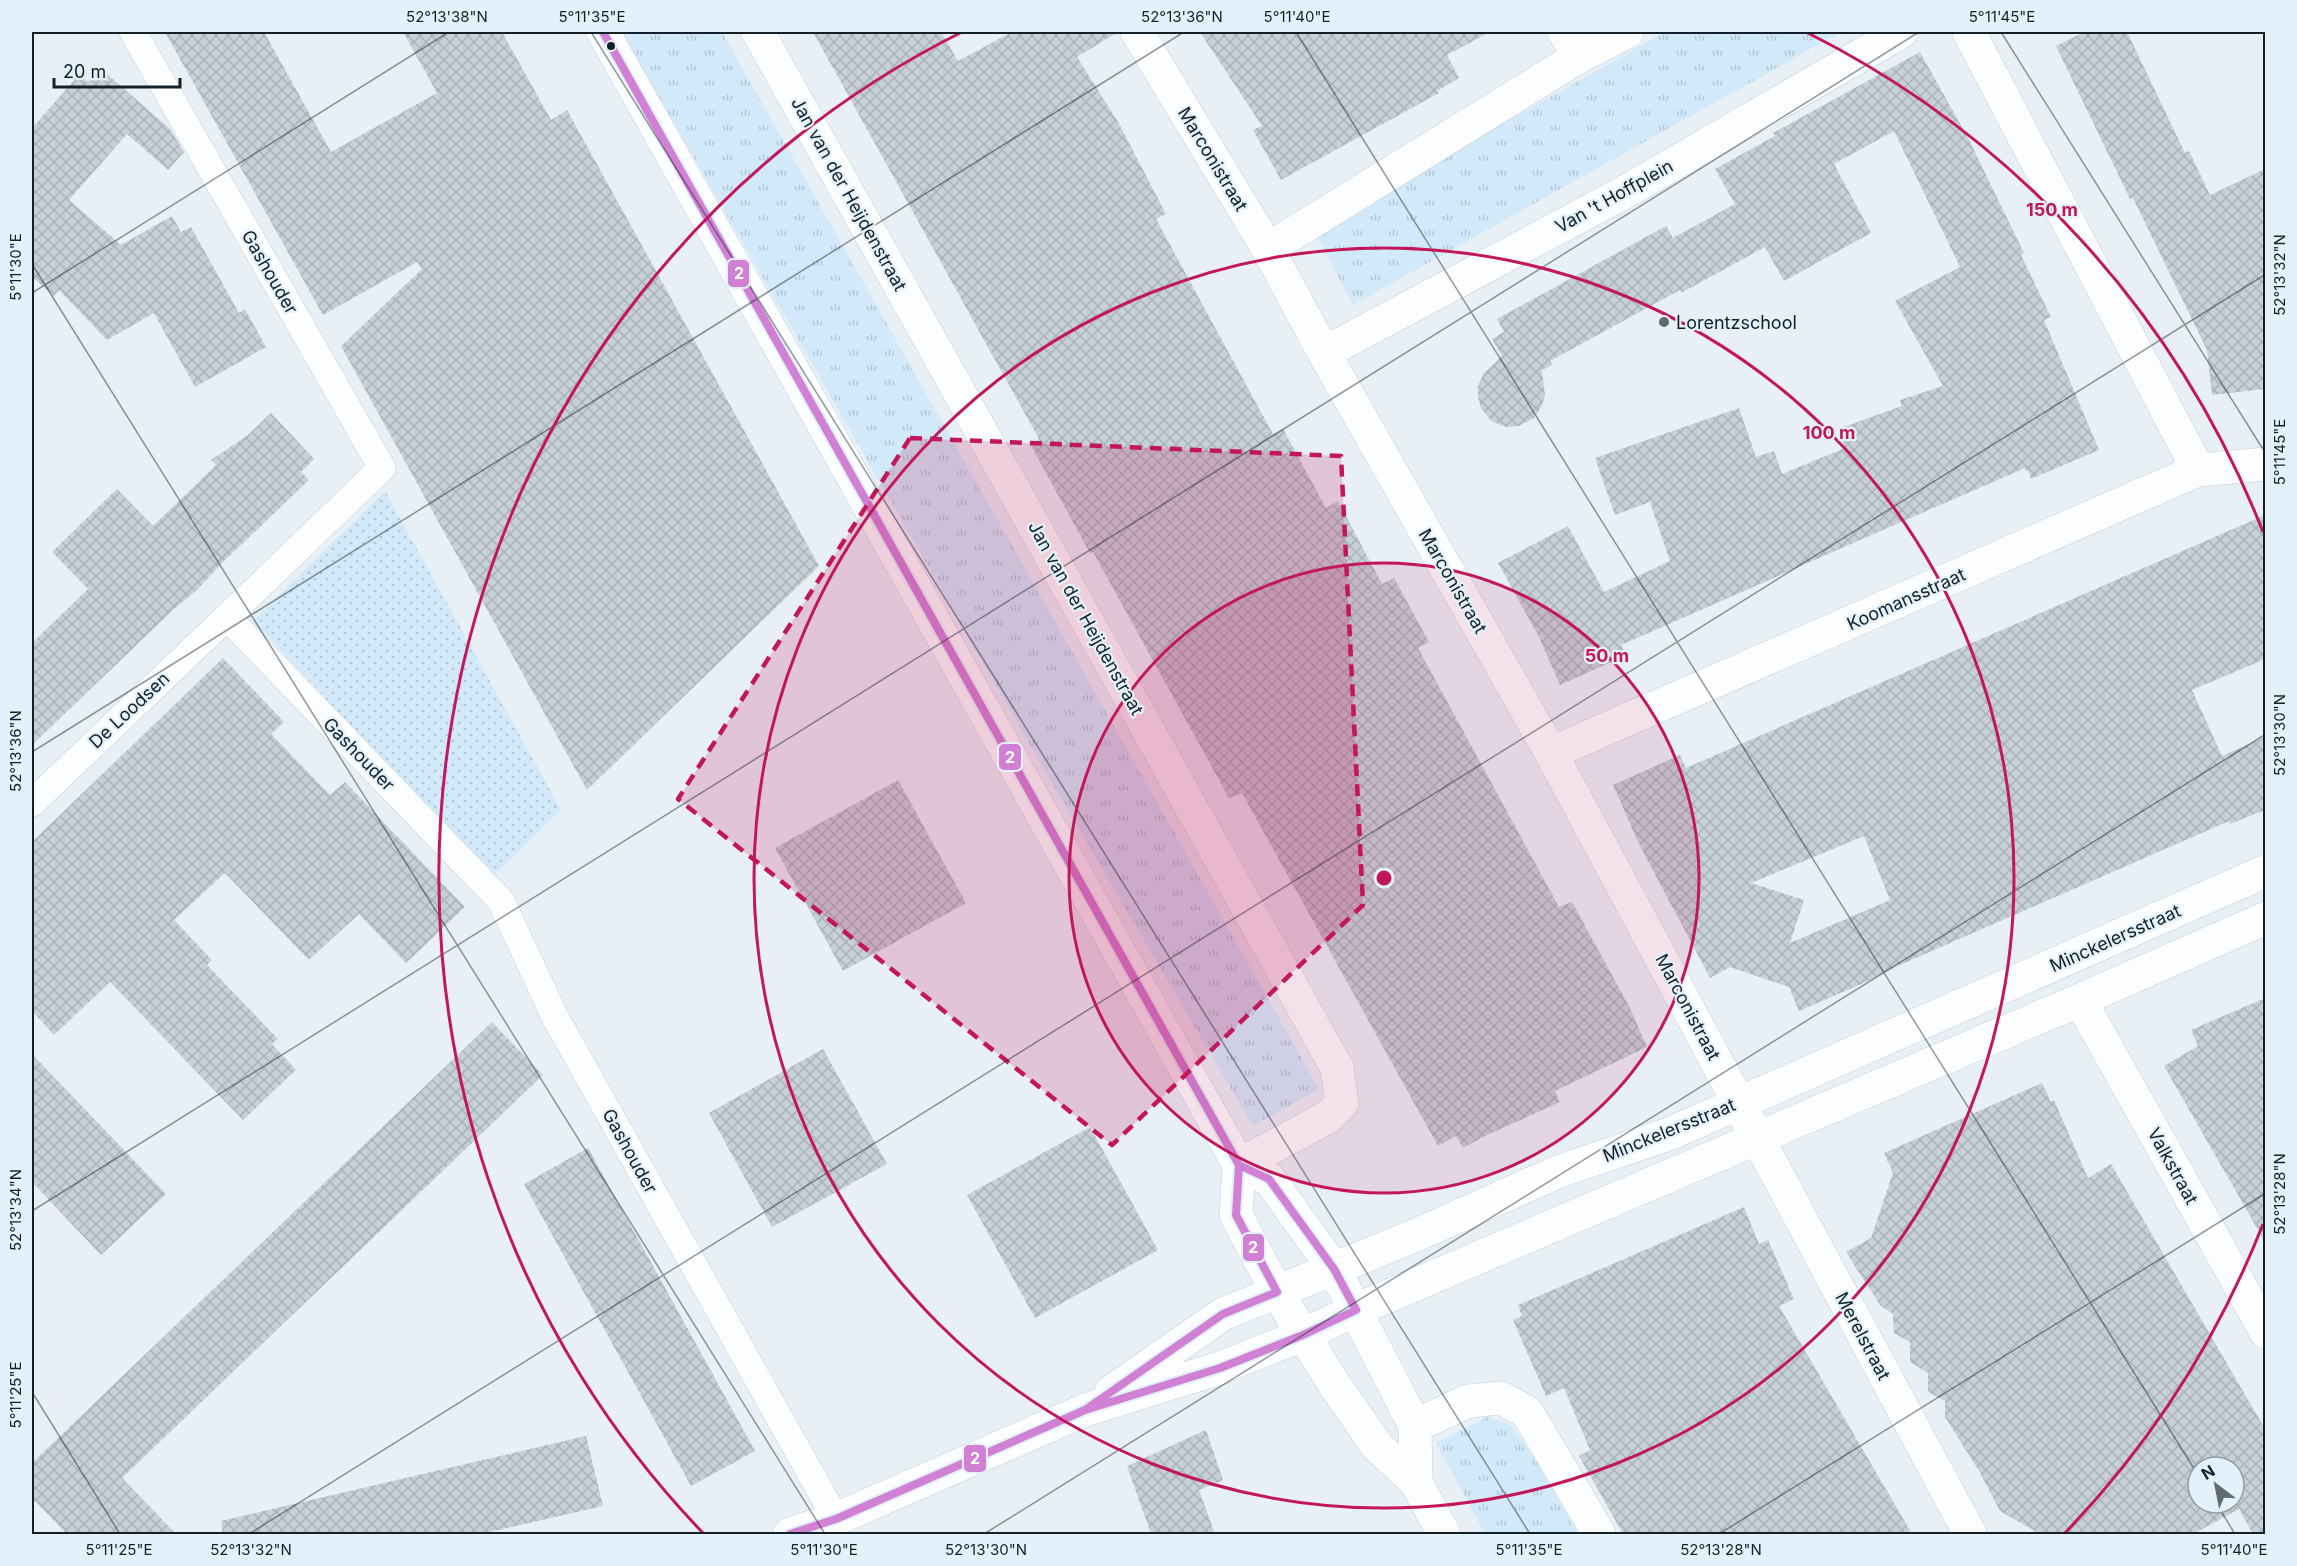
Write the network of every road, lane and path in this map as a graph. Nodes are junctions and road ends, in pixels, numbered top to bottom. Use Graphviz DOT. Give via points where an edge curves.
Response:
graph roads {
  1 [pos="133,32"];
  2 [pos="603,32"];
  3 [pos="758,32"];
  4 [pos="1137,32"];
  5 [pos="1627,32"];
  6 [pos="1901,32"];
  7 [pos="1969,32"];
  8 [pos="1572,44"];
  9 [pos="1268,249"];
  10 [pos="1324,353"];
  11 [pos="2265,464"];
  12 [pos="2198,470"];
  13 [pos="227,617"];
  14 [pos="1551,753"];
  15 [pos="32,802"];
  16 [pos="2265,871"];
  17 [pos="2265,918"];
  18 [pos="2080,1000"];
  19 [pos="1739,1102"];
  20 [pos="1757,1138"];
  21 [pos="1239,1165"];
  22 [pos="1334,1269"];
  23 [pos="1277,1292"];
  24 [pos="1356,1310"];
  25 [pos="2265,1332"];
  26 [pos="1303,1335"];
  27 [pos="1085,1410"];
  28 [pos="1415,1426"];
  29 [pos="1416,1482"];
  30 [pos="836,1519"];
  31 [pos="790,1534"];
  32 [pos="1444,1534"];
  33 [pos="1599,1534"];
  34 [pos="1970,1534"];
  1 -- 13 [label="street, Gashouder" via="382,468"];
  2 -- 21 [label="street"];
  3 -- 21 [label="street, Jan van der Heijdenstraat" via="1337,1068 1342,1103 1328,1117"];
  4 -- 9 [label="street, Marconistraat"];
  5 -- 8 [label="street"];
  6 -- 10 [label="street, Van 't Hoffplein" via="1623,193"];
  7 -- 12 [label="street"];
  8 -- 9 [label="street"];
  9 -- 10 [label="street, Marconistraat"];
  10 -- 14 [label="street, Marconistraat"];
  11 -- 12 [label="street, Koomansstraat"];
  12 -- 14 [label="street, Koomansstraat"];
  13 -- 15 [label="street, De Loodsen"];
  13 -- 30 [label="street, Gashouder" via="501,901 555,1017"];
  14 -- 19 [label="street, Marconistraat"];
  16 -- 19 [label="street, Minckelersstraat"];
  17 -- 18 [label="street, Minckelersstraat"];
  18 -- 20 [label="street, Minckelersstraat"];
  18 -- 25 [label="street, Valkstraat"];
  19 -- 20 [label="street, Marconistraat"];
  19 -- 22 [label="street, Minckelersstraat" via="1669,1134 1560,1172"];
  20 -- 24 [label="street, Minckelersstraat"];
  20 -- 34 [label="street, Merelstraat"];
  21 -- 22 [label="street" via="1269,1179"];
  21 -- 23 [label="street" via="1236,1215"];
  22 -- 23 [label="street, Minckelersstraat"];
  22 -- 24 [label="street"];
  23 -- 26 [label="street"];
  23 -- 27 [label="street, Minckelersstraat" via="1223,1314"];
  24 -- 26 [label="street, Minckelersstraat"];
  24 -- 28 [label="street"];
  26 -- 27 [label="street, Minckelersstraat" via="1220,1368"];
  26 -- 29 [label="street" via="1377,1446"];
  27 -- 30 [label="street, Minckelersstraat"];
  28 -- 29 [label="street"];
  28 -- 33 [label="street" via="1468,1401 1501,1398 1527,1412"];
  29 -- 32 [label="street"];
  30 -- 31 [label="street, Minckelersstraat"];
}
